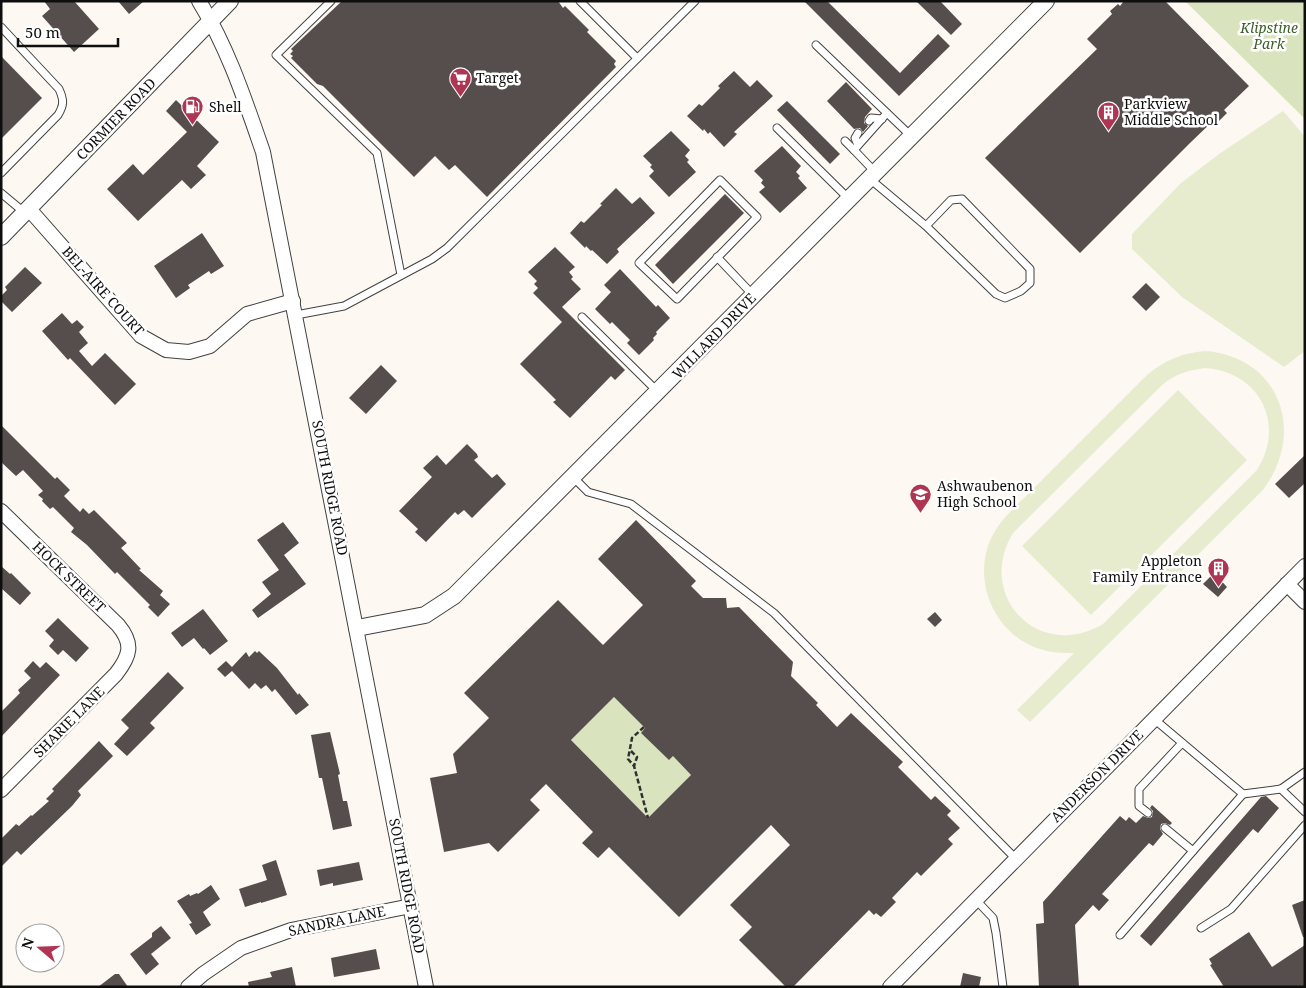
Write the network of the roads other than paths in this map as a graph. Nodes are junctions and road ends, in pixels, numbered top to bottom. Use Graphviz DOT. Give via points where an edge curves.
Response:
graph roads {
  1 [pos="199,1"];
  2 [pos="230,1"];
  3 [pos="331,1"];
  4 [pos="580,1"];
  5 [pos="695,1"];
  6 [pos="1046,1"];
  7 [pos="211,20"];
  8 [pos="1,27"];
  9 [pos="816,45"];
  10 [pos="638,58"];
  11 [pos="884,116"];
  12 [pos="869,121"];
  13 [pos="777,128"];
  14 [pos="858,132"];
  15 [pos="912,136"];
  16 [pos="845,141"];
  17 [pos="856,147"];
  18 [pos="1,174"];
  19 [pos="873,175"];
  20 [pos="1,193"];
  21 [pos="849,199"];
  22 [pos="27,211"];
  23 [pos="926,226"];
  24 [pos="1,237"];
  25 [pos="717,257"];
  26 [pos="400,275"];
  27 [pos="754,295"];
  28 [pos="295,308"];
  29 [pos="582,317"];
  30 [pos="658,392"];
  31 [pos="573,476"];
  32 [pos="2,513"];
  33 [pos="1305,566"];
  34 [pos="1287,584"];
  35 [pos="1305,602"];
  36 [pos="357,628"];
  37 [pos="128,649"];
  38 [pos="1154,719"];
  39 [pos="1182,744"];
  40 [pos="1305,772"];
  41 [pos="1281,789"];
  42 [pos="1,790"];
  43 [pos="1243,794"];
  44 [pos="1305,812"];
  45 [pos="1148,813"];
  46 [pos="1305,825"];
  47 [pos="1165,828"];
  48 [pos="1193,852"];
  49 [pos="1016,858"];
  50 [pos="976,900"];
  51 [pos="411,906"];
  52 [pos="1201,928"];
  53 [pos="1120,935"];
  54 [pos="204,981"];
  55 [pos="188,987"];
  56 [pos="426,987"];
  57 [pos="890,987"];
  58 [pos="1003,987"];
  1 -- 7 [label="street, SOUTH RIDGE ROAD"];
  2 -- 7 [label="street, CORMIER ROAD"];
  3 -- 26 [label="lane" via="276,55 377,153"];
  4 -- 10 [label="lane"];
  5 -- 10 [label="lane"];
  6 -- 15 [label="street, WILLARD DRIVE"];
  7 -- 22 [label="street, CORMIER ROAD"];
  7 -- 28 [label="street, SOUTH RIDGE ROAD" via="237,75 263,152"];
  8 -- 18 [label="lane" via="59,89 64,100 58,115"];
  9 -- 11 [label="lane"];
  10 -- 26 [label="lane" via="447,248"];
  11 -- 12 [label="lane"];
  11 -- 15 [label="lane"];
  11 -- 17 [label="lane"];
  13 -- 21 [label="lane"];
  14 -- 17 [label="lane"];
  15 -- 19 [label="street, WILLARD DRIVE"];
  16 -- 17 [label="lane"];
  17 -- 19 [label="lane"];
  19 -- 21 [label="street, WILLARD DRIVE"];
  19 -- 23 [label="lane"];
  20 -- 22 [label="lane"];
  21 -- 27 [label="street, WILLARD DRIVE"];
  22 -- 24 [label="street, CORMIER ROAD"];
  22 -- 28 [label="street, BEL-AIRE COURT" via="141,336 166,350 189,352 210,346 247,314"];
  23 -- 23 [label="lane" via="996,294 1005,298 1021,291 1030,282 1030,270 962,199 951,200"];
  25 -- 25 [label="lane" via="757,217 720,180 639,263 677,299"];
  25 -- 27 [label="lane"];
  26 -- 28 [label="lane" via="344,306"];
  27 -- 30 [label="street, WILLARD DRIVE"];
  28 -- 36 [label="street, SOUTH RIDGE ROAD"];
  29 -- 30 [label="lane"];
  30 -- 31 [label="street, WILLARD DRIVE"];
  31 -- 36 [label="street, WILLARD DRIVE" via="454,596 425,615"];
  31 -- 49 [label="lane" via="588,492 631,504 774,613"];
  32 -- 37 [label="street, HOCK STREET" via="126,634"];
  33 -- 34 [label="street, ANDERSON DRIVE"];
  34 -- 35 [label="street"];
  34 -- 38 [label="street, ANDERSON DRIVE"];
  36 -- 51 [label="street, SOUTH RIDGE ROAD"];
  37 -- 42 [label="street, SHARIE LANE" via="116,674"];
  38 -- 39 [label="lane"];
  38 -- 49 [label="street, ANDERSON DRIVE"];
  39 -- 43 [label="lane"];
  39 -- 45 [label="lane" via="1139,789 1139,806"];
  40 -- 41 [label="lane"];
  41 -- 43 [label="lane"];
  41 -- 44 [label="lane"];
  43 -- 48 [label="lane"];
  46 -- 52 [label="lane" via="1231,909"];
  47 -- 48 [label="lane"];
  48 -- 53 [label="lane"];
  49 -- 50 [label="street, ANDERSON DRIVE"];
  50 -- 57 [label="street, ANDERSON DRIVE"];
  50 -- 58 [label="lane" via="993,918"];
  51 -- 54 [label="street, SANDRA LANE" via="291,930 242,948"];
  51 -- 56 [label="street, SOUTH RIDGE ROAD"];
  54 -- 55 [label="street, SANDRA LANE"];
}
